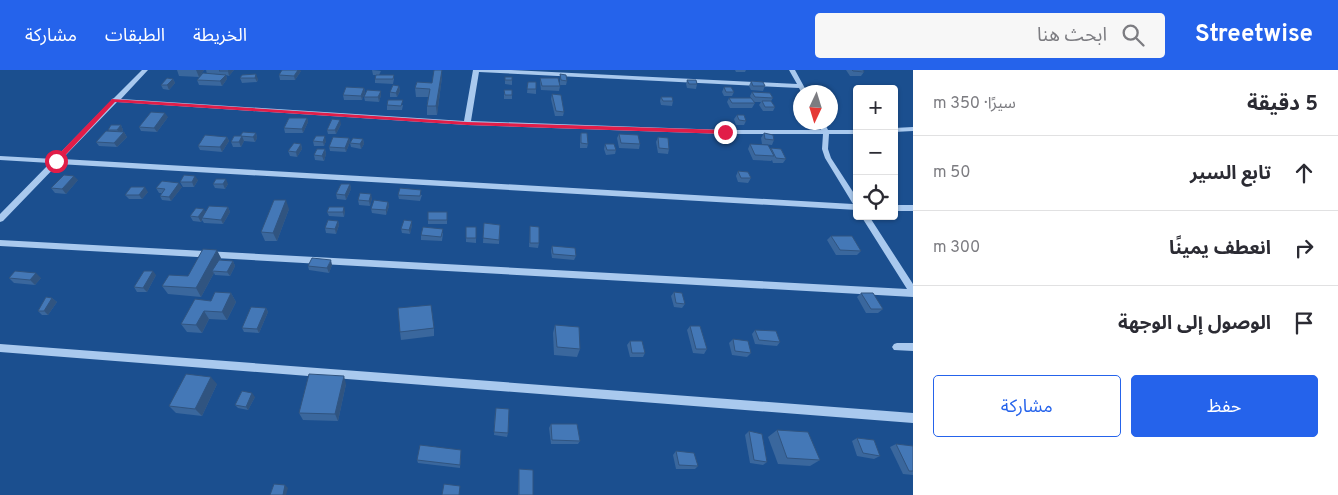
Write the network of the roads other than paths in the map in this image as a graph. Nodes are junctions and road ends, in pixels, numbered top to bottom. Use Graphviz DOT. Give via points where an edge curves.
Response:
graph roads {
  1 [pos="144,70"];
  2 [pos="476,70"];
  3 [pos="792,70"];
  4 [pos="800,85"];
  5 [pos="793,86"];
  6 [pos="114,100"];
  7 [pos="467,123"];
  8 [pos="913,129"];
  9 [pos="824,130"];
  10 [pos="898,130"];
  11 [pos="853,132"];
  12 [pos="826,133"];
  13 [pos="0,158"];
  14 [pos="56,161"];
  15 [pos="853,199"];
  16 [pos="853,205"];
  17 [pos="898,208"];
  18 [pos="913,208"];
  19 [pos="0,219"];
  20 [pos="868,220"];
  21 [pos="0,243"];
  22 [pos="913,292"];
  23 [pos="897,347"];
  24 [pos="913,347"];
  25 [pos="0,348"];
  26 [pos="913,418"];
  1 -- 6 [label="street"];
  2 -- 5 [label="street"];
  2 -- 7 [label="street"];
  3 -- 4 [label="street"];
  6 -- 7 [label="street"];
  6 -- 14 [label="street"];
  7 -- 12 [label="street"];
  8 -- 10 [label="street"];
  9 -- 12 [label="street"];
  11 -- 12 [label="street"];
  12 -- 15 [label="street" via="828,158"];
  13 -- 14 [label="street"];
  14 -- 16 [label="street"];
  14 -- 19 [label="street"];
  17 -- 18 [label="street"];
  20 -- 22 [label="street"];
  21 -- 22 [label="street"];
  23 -- 24 [label="street"];
  25 -- 26 [label="street"];
}
